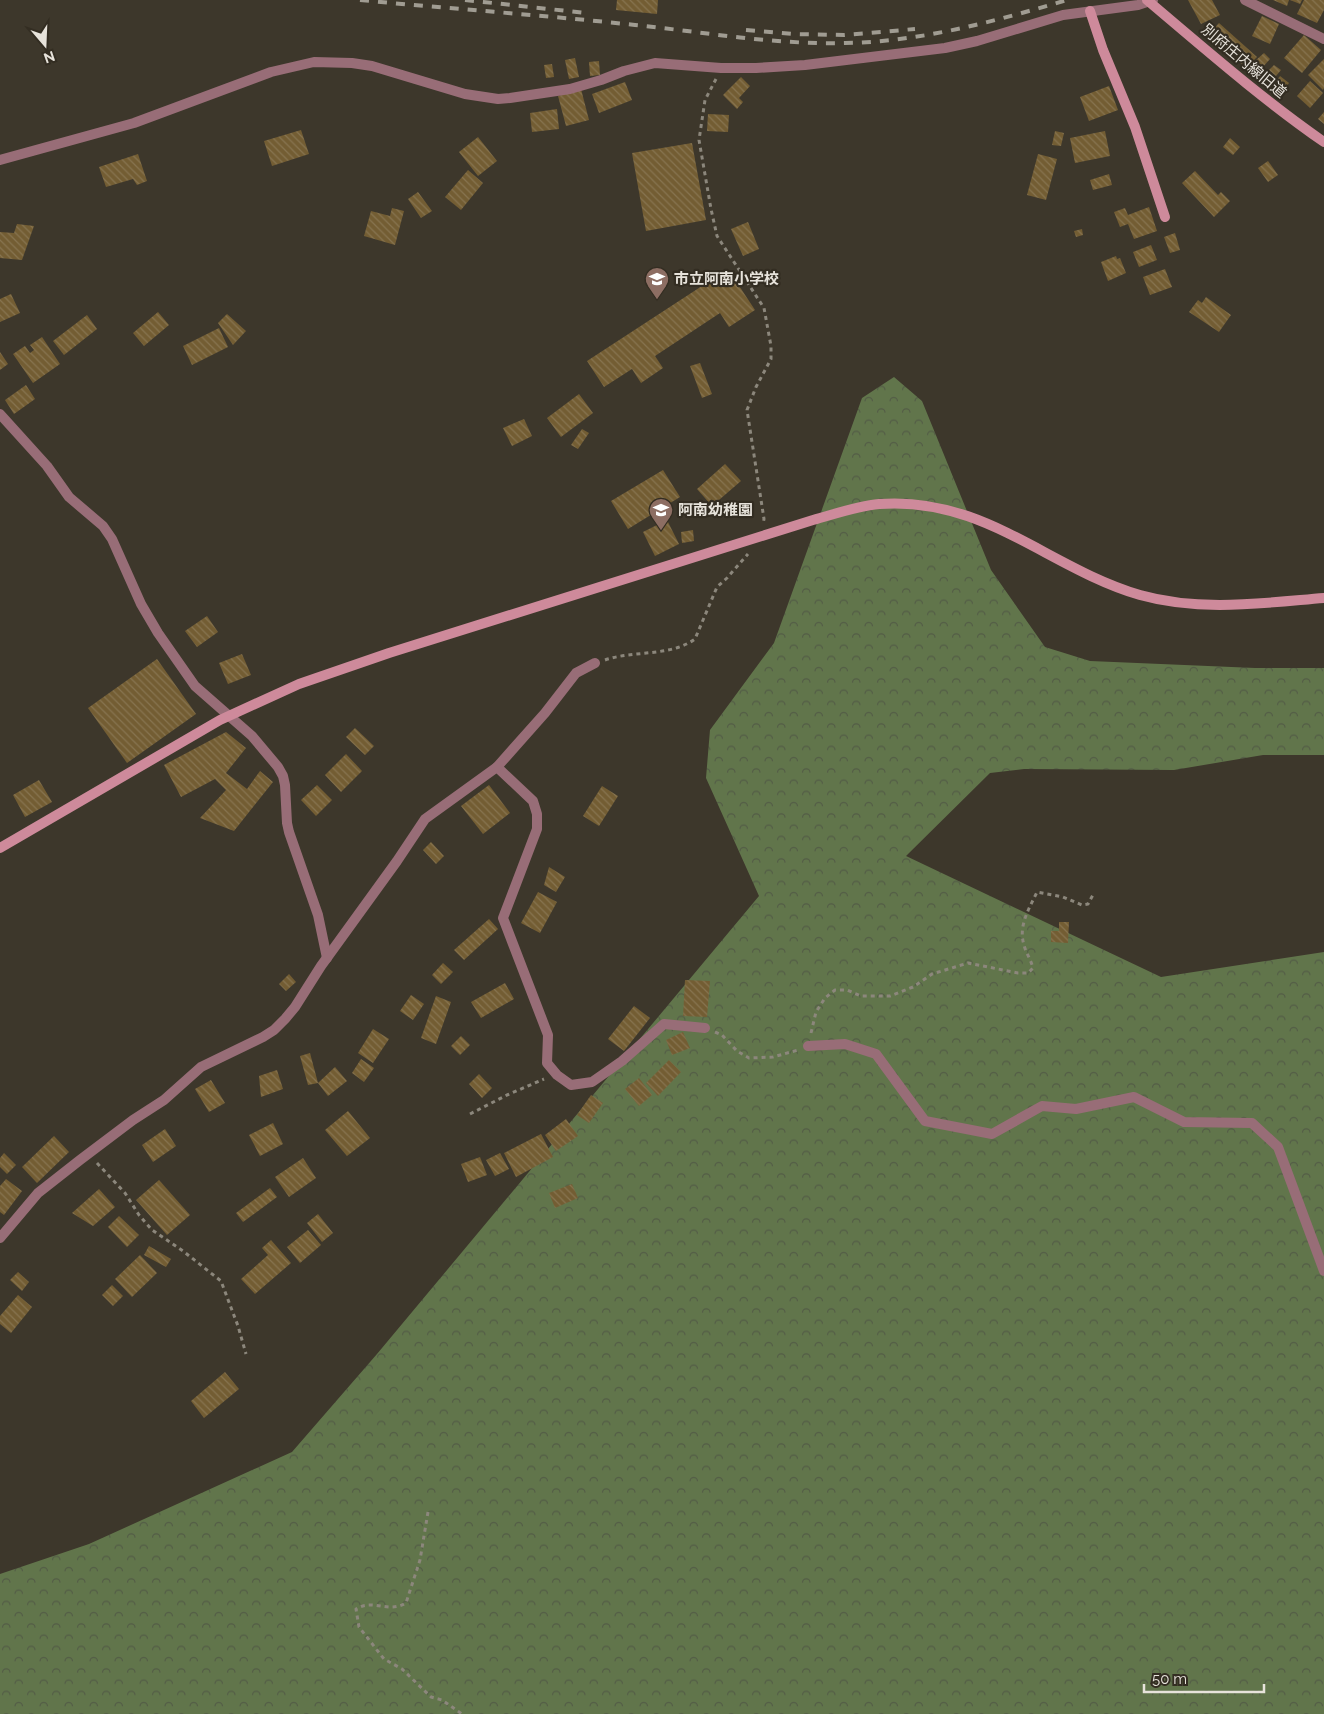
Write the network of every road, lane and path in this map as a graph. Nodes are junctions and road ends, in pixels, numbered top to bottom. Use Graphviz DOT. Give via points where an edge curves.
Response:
graph roads {
  1 [pos="1246,0"];
  2 [pos="1150,1"];
  3 [pos="1090,11"];
  4 [pos="1324,39"];
  5 [pos="721,68"];
  6 [pos="1324,142"];
  7 [pos="0,160"];
  8 [pos="1164,217"];
  9 [pos="0,414"];
  10 [pos="763,526"];
  11 [pos="753,548"];
  12 [pos="1324,598"];
  13 [pos="594,663"];
  14 [pos="229,715"];
  15 [pos="497,768"];
  16 [pos="0,848"];
  17 [pos="1094,892"];
  18 [pos="326,958"];
  19 [pos="705,1028"];
  20 [pos="808,1046"];
  21 [pos="556,1074"];
  22 [pos="470,1114"];
  23 [pos="88,1154"];
  24 [pos="0,1238"];
  25 [pos="1324,1271"];
  26 [pos="246,1354"];
  27 [pos="428,1512"];
  28 [pos="462,1714"];
  1 -- 4 [label="street"];
  2 -- 3 [label="street"];
  2 -- 6 [label="street, 別府庄内線旧道" via="1248,86"];
  3 -- 5 [label="street" via="1063,15 945,48 805,65"];
  3 -- 8 [label="street" via="1135,128"];
  5 -- 7 [label="street" via="655,63 570,89 498,99 444,88 372,66 314,62 271,72 127,125"];
  5 -- 10 [label="path" via="705,100 699,140 717,236 764,308 771,346 771,359 747,410"];
  9 -- 14 [label="street" via="69,496 103,526 158,633 195,686"];
  11 -- 13 [label="path" via="717,586 695,639 687,645"];
  12 -- 14 [label="street" via="1214,606 1160,600 1105,582 1005,531 960,513 930,506 879,504 813,520 388,653 299,684"];
  13 -- 15 [label="street" via="576,673"];
  14 -- 16 [label="street"];
  14 -- 18 [label="street" via="252,736 283,776 289,832 318,915"];
  15 -- 18 [label="street" via="425,818"];
  15 -- 21 [label="street" via="533,801 537,814 537,829 503,918 548,1035 547,1063"];
  17 -- 20 [label="path" via="1088,904 1082,905 1037,892 1022,929 1033,968 1028,972 1003,971 968,963 932,974 913,987 890,996 861,996 847,990 835,990 816,1012"];
  18 -- 23 [label="street" via="295,1007 274,1030 201,1067 164,1100"];
  19 -- 20 [label="path" via="722,1035 749,1058 781,1056"];
  19 -- 21 [label="street" via="664,1024 592,1082 571,1085"];
  20 -- 25 [label="street" via="845,1044 876,1054 925,1121 992,1134 1042,1106 1076,1109 1134,1098 1184,1122 1252,1122 1278,1146"];
  21 -- 22 [label="path"];
  23 -- 24 [label="street" via="38,1192"];
  23 -- 26 [label="path" via="125,1192 152,1230 221,1281"];
  27 -- 28 [label="path" via="420,1560 406,1602 397,1608 364,1604 356,1609 359,1627 384,1658 402,1669 430,1696"];
}
